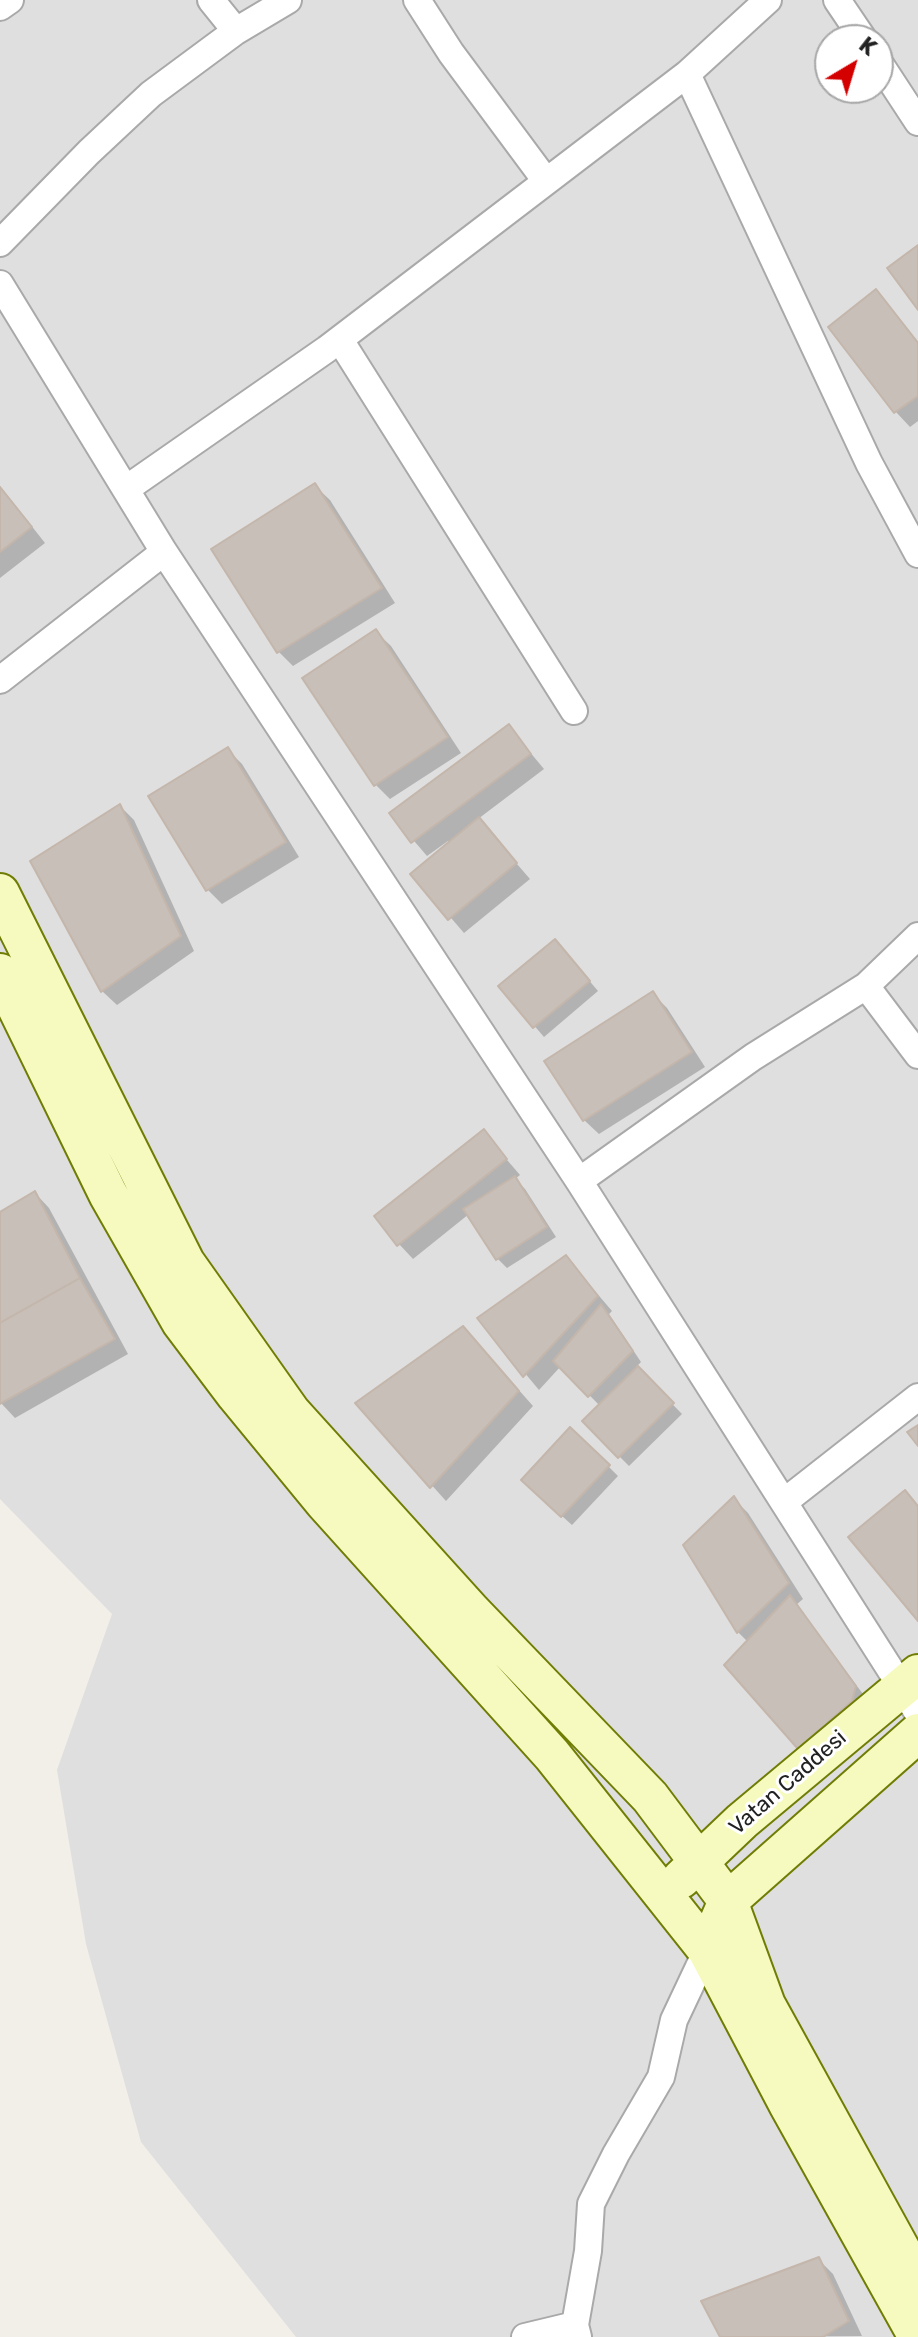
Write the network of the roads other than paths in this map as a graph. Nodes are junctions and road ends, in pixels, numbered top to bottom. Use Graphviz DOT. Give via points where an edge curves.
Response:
graph roads {
  1 [pos="10,0"];
  2 [pos="211,0"];
  3 [pos="288,0"];
  4 [pos="417,0"];
  5 [pos="768,0"];
  6 [pos="837,0"];
  7 [pos="0,7"];
  8 [pos="853,24"];
  9 [pos="236,31"];
  10 [pos="687,74"];
  11 [pos="894,85"];
  12 [pos="918,122"];
  13 [pos="546,181"];
  14 [pos="0,243"];
  15 [pos="0,284"];
  16 [pos="340,340"];
  17 [pos="126,489"];
  18 [pos="164,552"];
  19 [pos="918,554"];
  20 [pos="0,680"];
  21 [pos="574,711"];
  22 [pos="0,893"];
  23 [pos="918,936"];
  24 [pos="0,973"];
  25 [pos="866,986"];
  26 [pos="918,1055"];
  27 [pos="579,1181"];
  28 [pos="918,1397"];
  29 [pos="784,1502"];
  30 [pos="913,1691"];
  31 [pos="918,1733"];
  32 [pos="699,1863"];
  33 [pos="662,1896"];
  34 [pos="728,1901"];
  35 [pos="707,1950"];
  36 [pos="918,2281"];
  37 [pos="576,2331"];
  38 [pos="525,2337"];
  39 [pos="918,2337"];
  1 -- 7 [label="street"];
  2 -- 9 [label="street"];
  3 -- 9 [label="street"];
  4 -- 13 [label="street"];
  5 -- 10 [label="street"];
  6 -- 8 [label="street"];
  9 -- 14 [label="street" via="151,94"];
  10 -- 13 [label="street"];
  10 -- 19 [label="street" via="869,463"];
  11 -- 12 [label="street"];
  13 -- 16 [label="street"];
  15 -- 17 [label="street"];
  16 -- 17 [label="street"];
  16 -- 21 [label="street"];
  17 -- 18 [label="street"];
  18 -- 20 [label="street"];
  18 -- 27 [label="street"];
  22 -- 32 [label="main road" via="185,1262 291,1412 472,1612 650,1797"];
  23 -- 25 [label="street"];
  24 -- 33 [label="main road" via="108,1194 181,1322 324,1502 552,1755"];
  25 -- 26 [label="street"];
  25 -- 27 [label="street" via="753,1057"];
  27 -- 29 [label="street"];
  28 -- 29 [label="street"];
  29 -- 30 [label="street"];
  30 -- 32 [label="main road, Vatan Caddesi" via="742,1821"];
  31 -- 34 [label="main road"];
  32 -- 33 [label="main road, Vatan Caddesi"];
  32 -- 34 [label="main road"];
  33 -- 35 [label="main road"];
  34 -- 35 [label="main road"];
  34 -- 36 [label="main road" via="766,2005"];
  35 -- 37 [label="street" via="674,2020 661,2077 591,2204"];
  35 -- 39 [label="main road"];
  37 -- 38 [label="street"];
}
